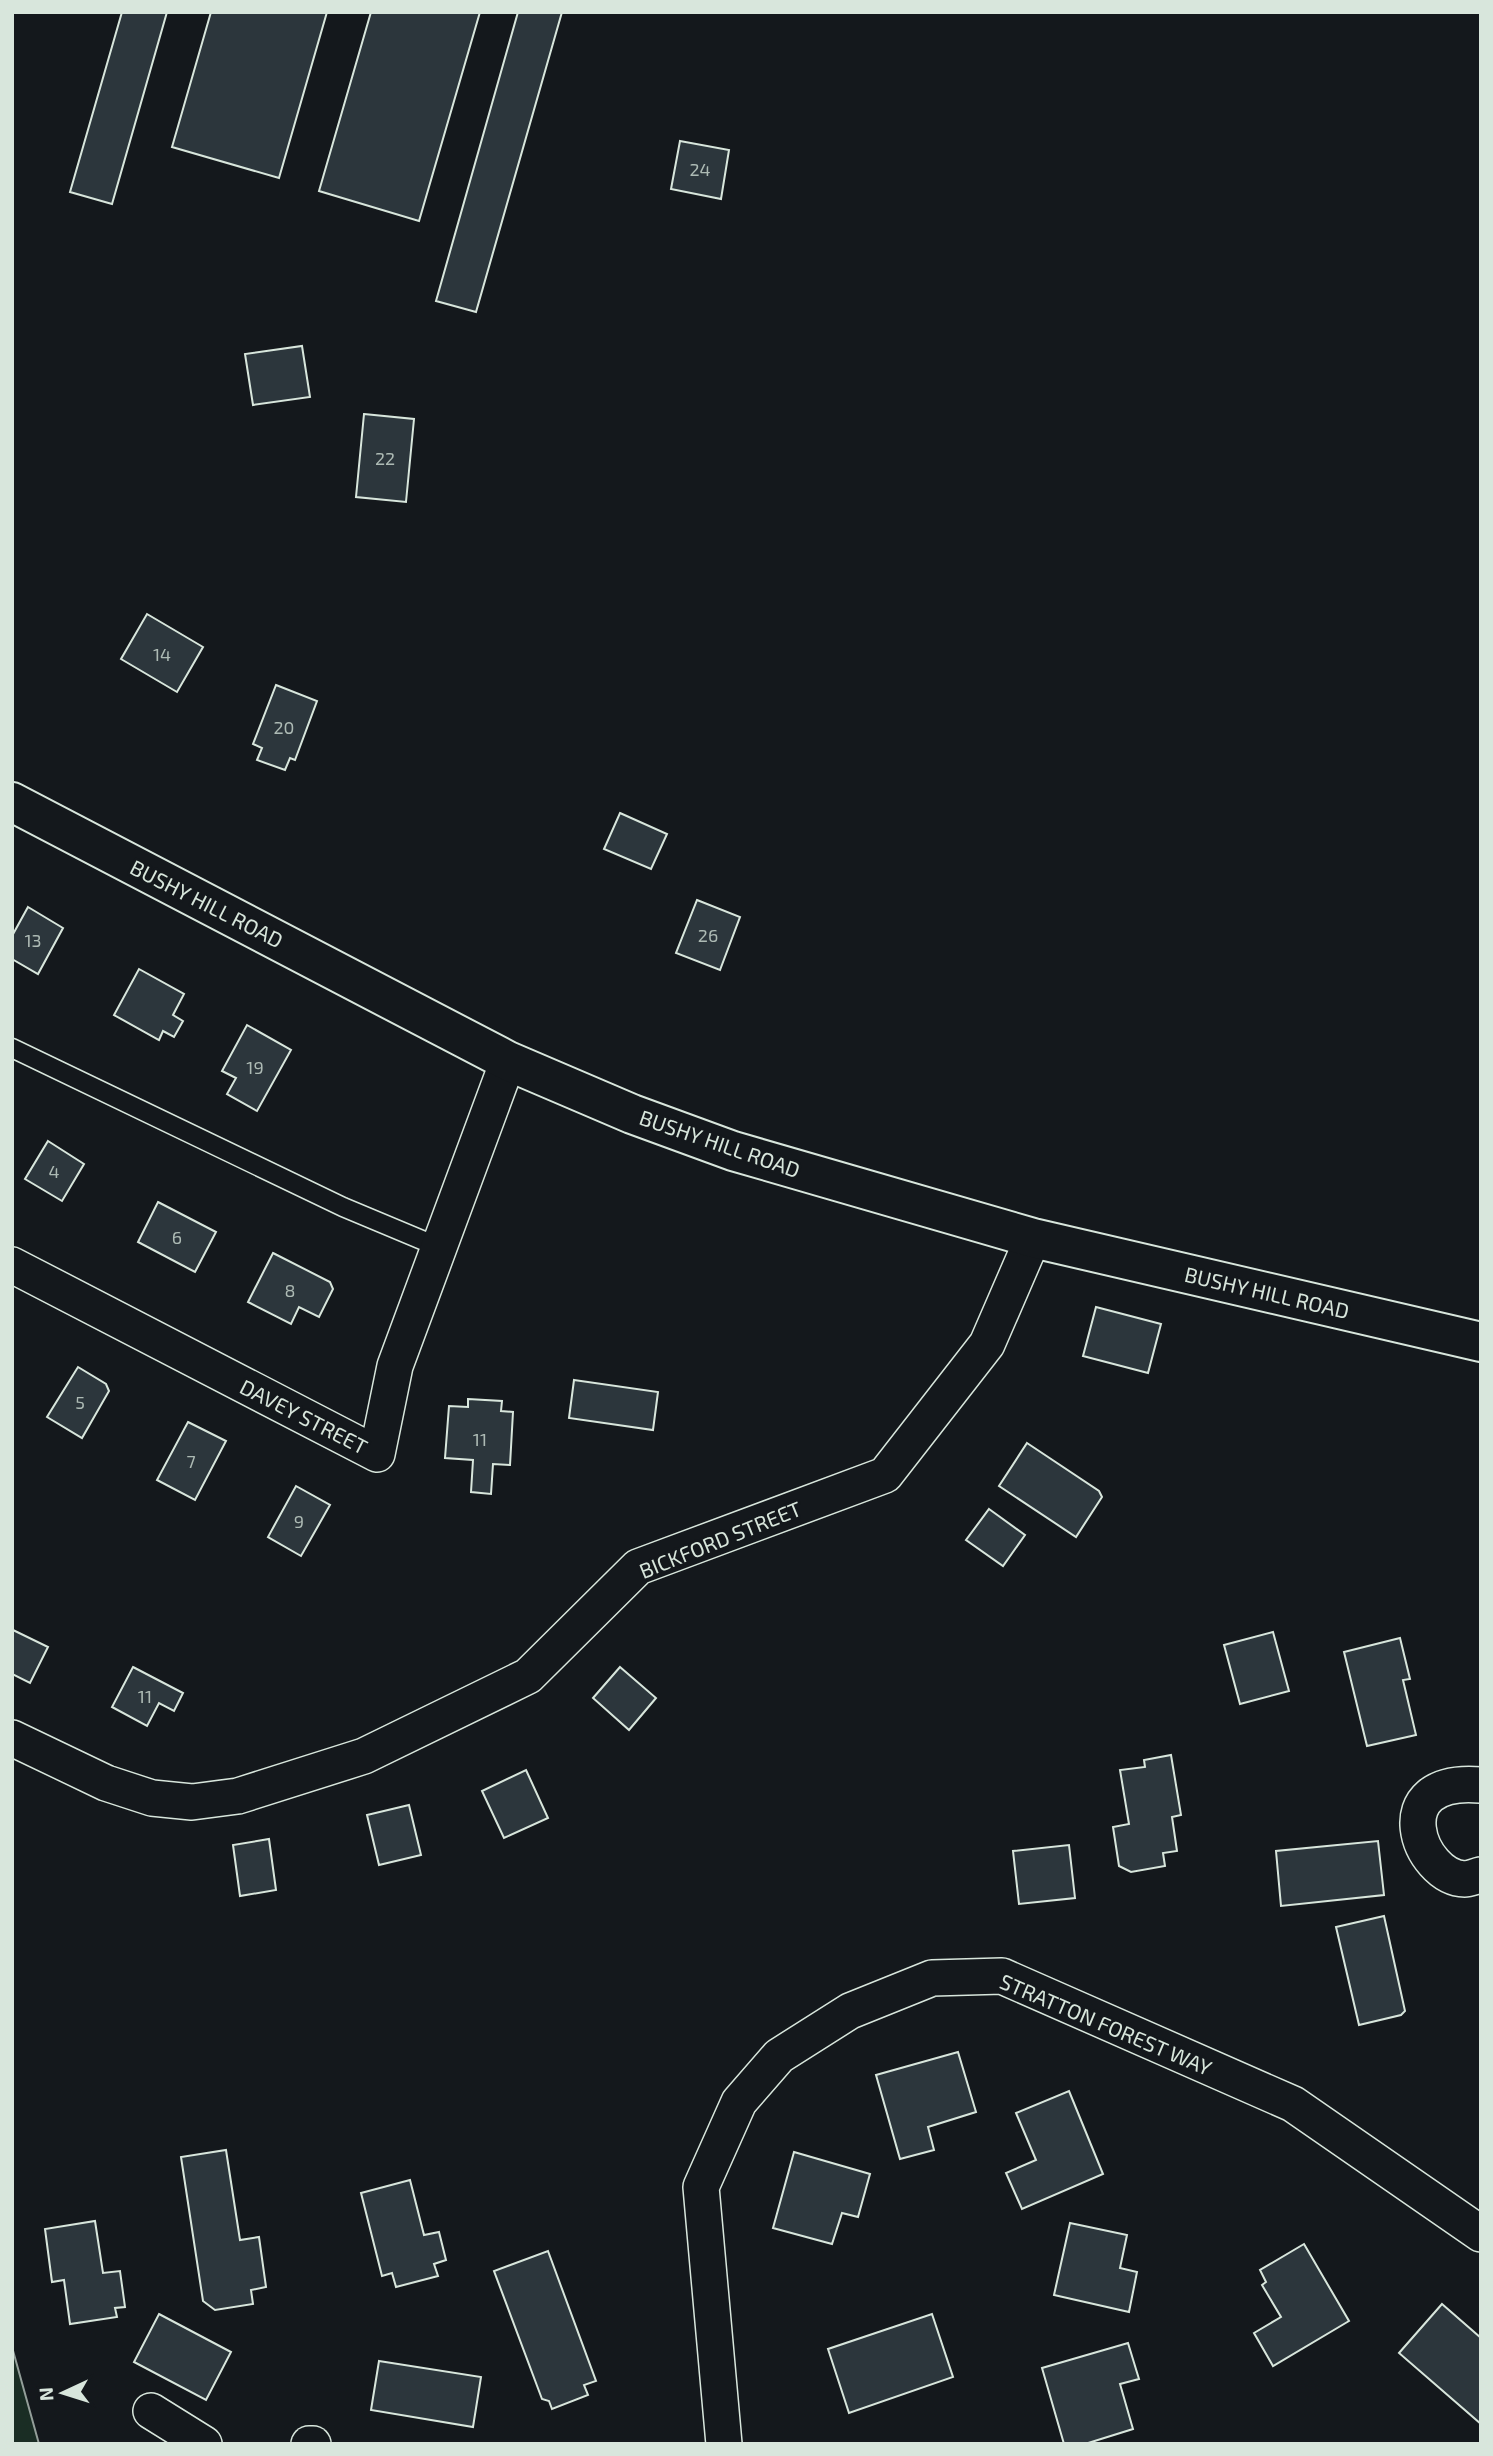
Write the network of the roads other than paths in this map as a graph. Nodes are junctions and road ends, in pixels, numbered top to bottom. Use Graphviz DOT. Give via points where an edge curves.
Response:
graph roads {
  1 [pos="12,802"];
  2 [pos="12,1048"];
  3 [pos="508,1061"];
  4 [pos="1033,1238"];
  5 [pos="441,1248"];
  6 [pos="12,1265"];
  7 [pos="1481,1342"];
  8 [pos="12,1738"];
  9 [pos="1481,1785"];
  10 [pos="1481,1875"];
  11 [pos="1478,2227"];
  12 [pos="151,2411"];
  13 [pos="204,2444"];
  14 [pos="724,2444"];
  1 -- 3 [label="main road, BUSHY HILL ROAD"];
  2 -- 5 [label="lane" via="343,1207"];
  3 -- 4 [label="main road, BUSHY HILL ROAD" via="733,1151"];
  3 -- 5 [label="street, DAVEY STREET"];
  4 -- 7 [label="main road, BUSHY HILL ROAD"];
  4 -- 8 [label="street, BICKFORD STREET" via="987,1344 885,1475 638,1567 528,1676 364,1756 238,1796 192,1802 152,1798 106,1783"];
  5 -- 6 [label="street, DAVEY STREET" via="395,1366 377,1454"];
  9 -- 10 [label="street" via="1457,1783 1431,1792 1417,1812 1424,1848 1442,1869 1464,1879"];
  11 -- 14 [label="street, STRATTON FOREST WAY" via="1293,2104 1002,1976 932,1978 850,2011 779,2056 739,2102 701,2187"];
  12 -- 13 [label="street"];
}
